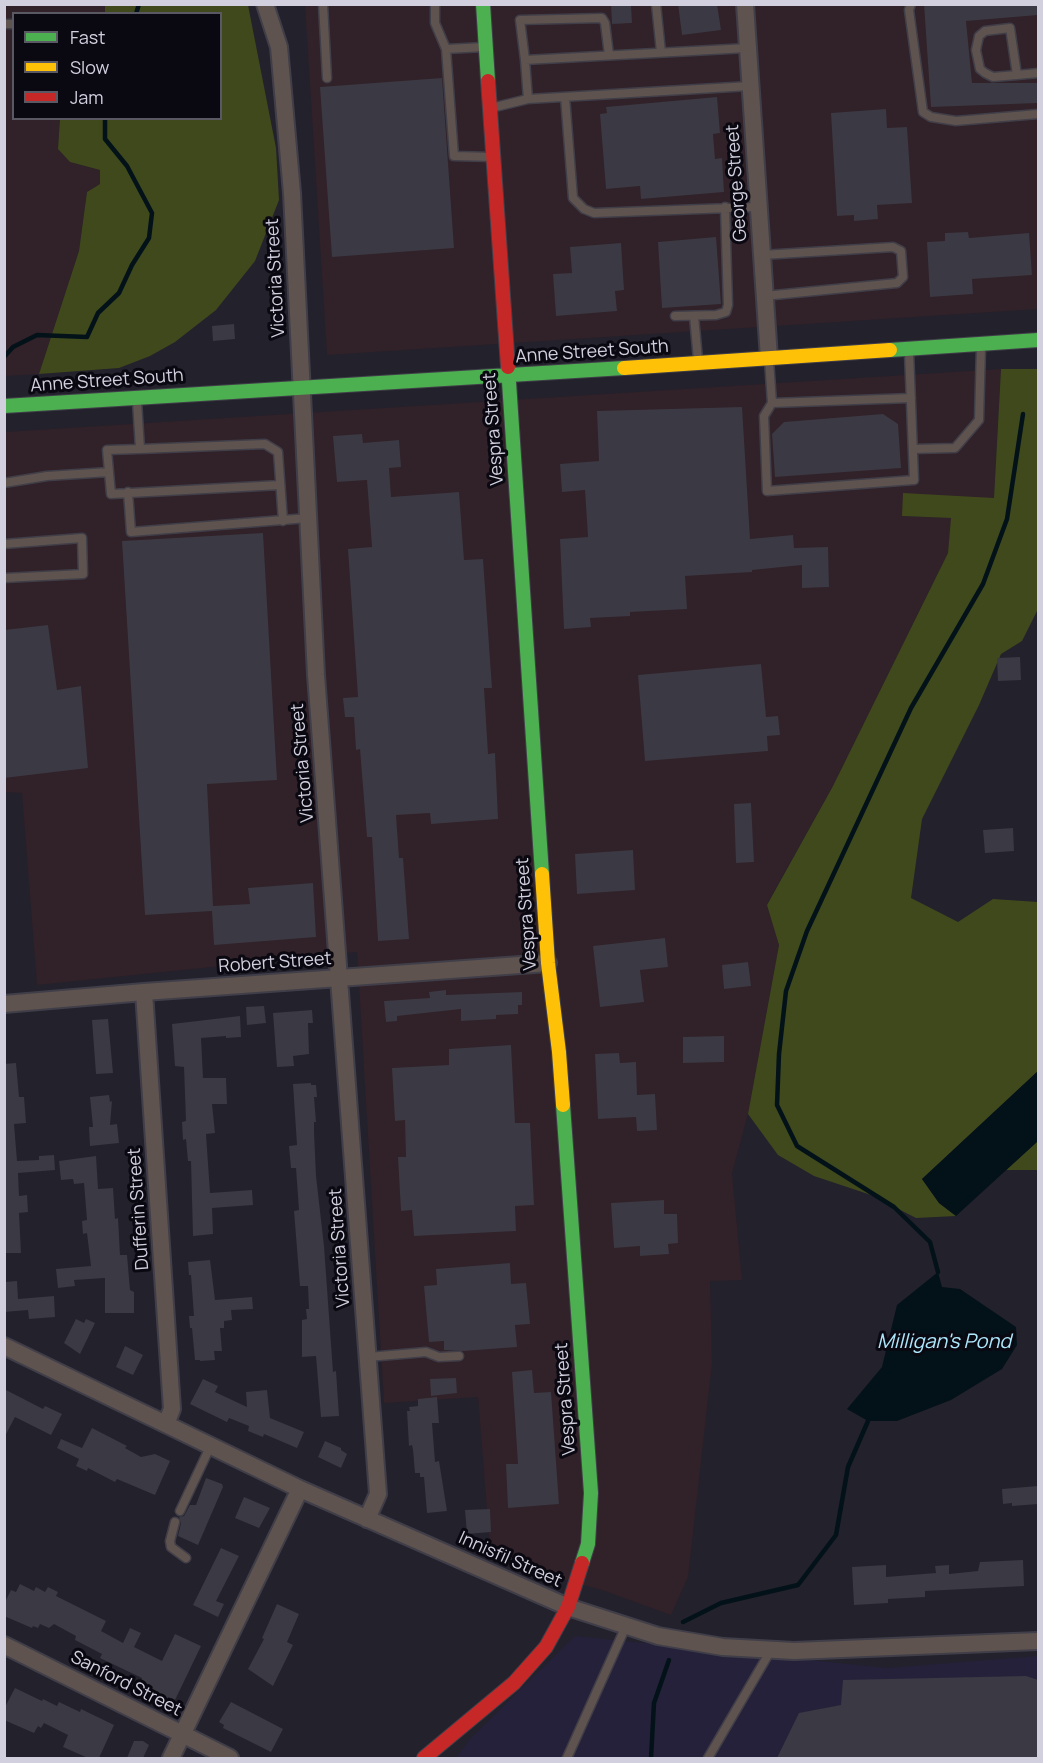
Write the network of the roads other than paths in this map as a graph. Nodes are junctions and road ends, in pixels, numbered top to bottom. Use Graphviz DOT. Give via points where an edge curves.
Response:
graph roads {
  1 [pos="265,4"];
  2 [pos="323,4"];
  3 [pos="435,4"];
  4 [pos="483,4"];
  5 [pos="656,4"];
  6 [pos="745,4"];
  7 [pos="911,4"];
  8 [pos="486,47"];
  9 [pos="748,48"];
  10 [pos="446,49"];
  11 [pos="661,52"];
  12 [pos="609,55"];
  13 [pos="525,60"];
  14 [pos="1038,73"];
  15 [pos="1017,75"];
  16 [pos="327,78"];
  17 [pos="750,86"];
  18 [pos="564,97"];
  19 [pos="528,99"];
  20 [pos="490,109"];
  21 [pos="1038,114"];
  22 [pos="493,157"];
  23 [pos="725,207"];
  24 [pos="757,207"];
  25 [pos="762,255"];
  26 [pos="764,296"];
  27 [pos="675,316"];
  28 [pos="694,316"];
  29 [pos="1038,340"];
  30 [pos="981,344"];
  31 [pos="908,348"];
  32 [pos="769,358"];
  33 [pos="698,362"];
  34 [pos="509,376"];
  35 [pos="301,387"];
  36 [pos="137,398"];
  37 [pos="911,398"];
  38 [pos="772,404"];
  39 [pos="4,406"];
  40 [pos="140,449"];
  41 [pos="913,449"];
  42 [pos="109,472"];
  43 [pos="4,483"];
  44 [pos="280,485"];
  45 [pos="128,492"];
  46 [pos="308,518"];
  47 [pos="283,520"];
  48 [pos="4,544"];
  49 [pos="4,578"];
  50 [pos="548,963"];
  51 [pos="340,979"];
  52 [pos="144,992"];
  53 [pos="4,1004"];
  54 [pos="4,1346"];
  55 [pos="459,1356"];
  56 [pos="368,1357"];
  57 [pos="166,1424"];
  58 [pos="211,1445"];
  59 [pos="300,1489"];
  60 [pos="180,1511"];
  61 [pos="367,1519"];
  62 [pos="176,1522"];
  63 [pos="186,1558"];
  64 [pos="568,1607"];
  65 [pos="626,1626"];
  66 [pos="1038,1641"];
  67 [pos="4,1645"];
  68 [pos="771,1649"];
  69 [pos="183,1734"];
  70 [pos="171,1758"];
  71 [pos="230,1758"];
  72 [pos="424,1758"];
  73 [pos="567,1758"];
  74 [pos="708,1758"];
  1 -- 35 [label="street, Victoria Street" via="279,47 292,193"];
  2 -- 16 [label="lane"];
  3 -- 10 [label="lane" via="435,23"];
  4 -- 8 [label="street, Vespra Street"];
  5 -- 11 [label="lane"];
  6 -- 9 [label="street, George Street"];
  7 -- 21 [label="lane" via="923,112 956,121"];
  8 -- 10 [label="lane"];
  8 -- 20 [label="street, Vespra Street"];
  9 -- 11 [label="lane"];
  9 -- 17 [label="street, George Street"];
  10 -- 22 [label="lane" via="454,156"];
  11 -- 12 [label="lane"];
  12 -- 13 [label="lane"];
  12 -- 13 [label="lane" via="603,18 520,20"];
  13 -- 19 [label="lane"];
  14 -- 15 [label="lane"];
  15 -- 15 [label="lane" via="993,77 980,69 976,50 979,36 985,31 1011,28"];
  17 -- 18 [label="lane"];
  17 -- 24 [label="street, George Street"];
  18 -- 19 [label="lane"];
  18 -- 23 [label="lane" via="573,198 584,209 594,213"];
  19 -- 20 [label="lane"];
  20 -- 22 [label="street, Vespra Street"];
  22 -- 34 [label="street, Vespra Street"];
  23 -- 24 [label="lane"];
  23 -- 28 [label="lane" via="728,305 726,312"];
  24 -- 25 [label="street, George Street"];
  25 -- 26 [label="street, George Street"];
  25 -- 26 [label="lane" via="893,247 901,251 903,277 897,283"];
  26 -- 32 [label="street, George Street"];
  27 -- 28 [label="lane"];
  28 -- 33 [label="lane"];
  29 -- 30 [label="street, Anne Street South"];
  30 -- 31 [label="street, Anne Street South"];
  30 -- 41 [label="lane" via="979,420 955,448"];
  31 -- 32 [label="street, Anne Street South"];
  31 -- 37 [label="lane"];
  32 -- 33 [label="street, Anne Street South"];
  32 -- 38 [label="lane"];
  33 -- 34 [label="street, Anne Street South"];
  34 -- 35 [label="street, Anne Street South"];
  34 -- 50 [label="street, Vespra Street"];
  35 -- 36 [label="street, Anne Street South"];
  35 -- 46 [label="street, Victoria Street"];
  36 -- 39 [label="street, Anne Street South"];
  36 -- 40 [label="lane"];
  37 -- 38 [label="lane"];
  37 -- 41 [label="lane"];
  38 -- 41 [label="lane" via="764,416 768,491 914,480"];
  40 -- 42 [label="lane" via="106,450"];
  40 -- 44 [label="lane" via="265,444 278,452"];
  42 -- 43 [label="lane"];
  42 -- 45 [label="lane" via="111,494"];
  44 -- 45 [label="lane"];
  44 -- 47 [label="lane"];
  45 -- 47 [label="lane" via="131,532"];
  46 -- 47 [label="lane"];
  46 -- 51 [label="street, Victoria Street"];
  48 -- 49 [label="lane" via="82,538 83,574"];
  50 -- 51 [label="street, Robert Street"];
  50 -- 64 [label="street, Vespra Street" via="559,1052 591,1493 588,1544"];
  51 -- 52 [label="street, Robert Street"];
  51 -- 56 [label="street, Victoria Street"];
  52 -- 53 [label="street, Robert Street"];
  52 -- 57 [label="street, Dufferin Street" via="172,1409"];
  54 -- 57 [label="street, Innisfil Street"];
  55 -- 56 [label="lane" via="426,1353"];
  56 -- 61 [label="street, Victoria Street" via="378,1494"];
  57 -- 58 [label="street, Innisfil Street"];
  58 -- 59 [label="street, Innisfil Street"];
  58 -- 60 [label="lane"];
  59 -- 61 [label="street, Innisfil Street"];
  59 -- 69 [label="street"];
  61 -- 64 [label="street, Innisfil Street"];
  62 -- 63 [label="lane" via="171,1547"];
  64 -- 65 [label="street, Innisfil Street"];
  64 -- 72 [label="street, Vespra Street" via="546,1647 514,1683"];
  65 -- 68 [label="street, Innisfil Street" via="712,1645"];
  65 -- 73 [label="lane"];
  66 -- 68 [label="street, Innisfil Street"];
  67 -- 69 [label="street, Sanford Street"];
  68 -- 74 [label="lane"];
  69 -- 70 [label="street"];
  69 -- 71 [label="street, Sanford Street"];
}
